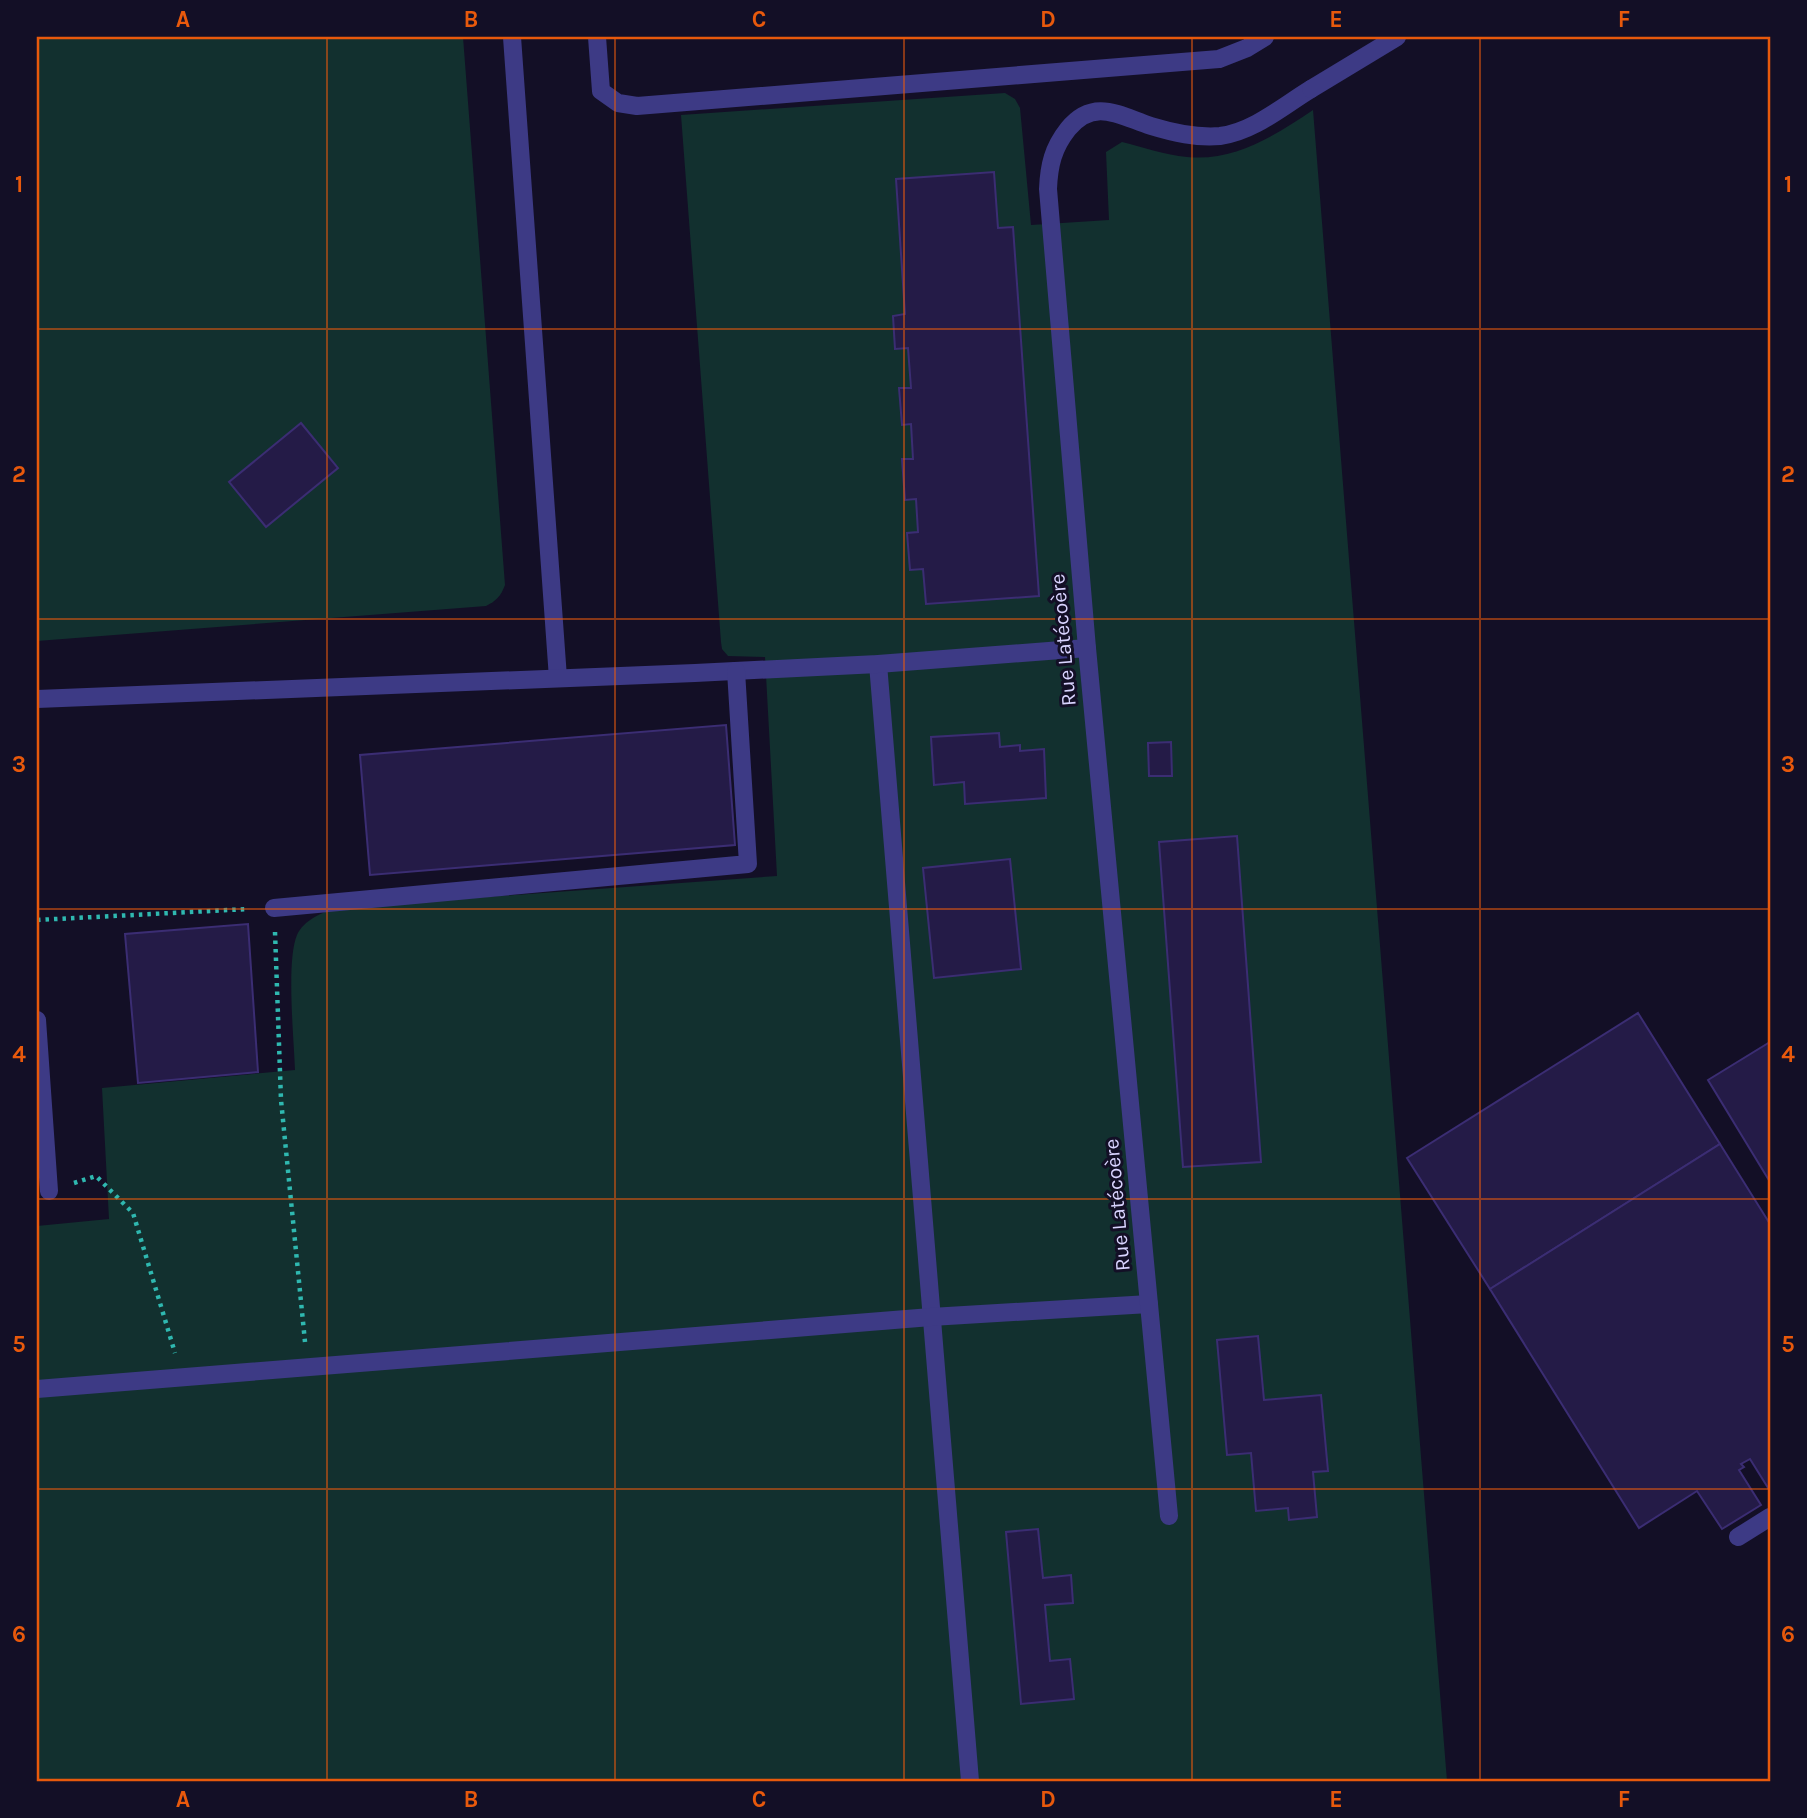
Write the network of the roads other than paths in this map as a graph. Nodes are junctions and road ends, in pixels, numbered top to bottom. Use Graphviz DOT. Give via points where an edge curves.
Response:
graph roads {
  1 [pos="512,37"];
  2 [pos="597,37"];
  3 [pos="1265,37"];
  4 [pos="1397,37"];
  5 [pos="1087,648"];
  6 [pos="878,664"];
  7 [pos="736,671"];
  8 [pos="558,678"];
  9 [pos="37,699"];
  10 [pos="274,908"];
  11 [pos="37,1020"];
  12 [pos="49,1191"];
  13 [pos="1149,1304"];
  14 [pos="931,1317"];
  15 [pos="37,1390"];
  16 [pos="1169,1516"];
  17 [pos="1770,1517"];
  18 [pos="1738,1537"];
  19 [pos="970,1781"];
  1 -- 8 [label="street"];
  2 -- 3 [label="street" via="601,91 618,103 637,106 1219,59"];
  4 -- 5 [label="street, Rue Latécoère" via="1252,126 1223,135 1192,137 1096,110 1075,121 1057,142 1048,189"];
  5 -- 6 [label="street"];
  5 -- 13 [label="street, Rue Latécoère"];
  6 -- 7 [label="street"];
  6 -- 14 [label="street"];
  7 -- 8 [label="street"];
  7 -- 10 [label="street" via="748,864"];
  8 -- 9 [label="street"];
  11 -- 12 [label="street"];
  13 -- 14 [label="street"];
  13 -- 16 [label="street, Rue Latécoère"];
  14 -- 15 [label="street"];
  14 -- 19 [label="street"];
  17 -- 18 [label="street"];
}
